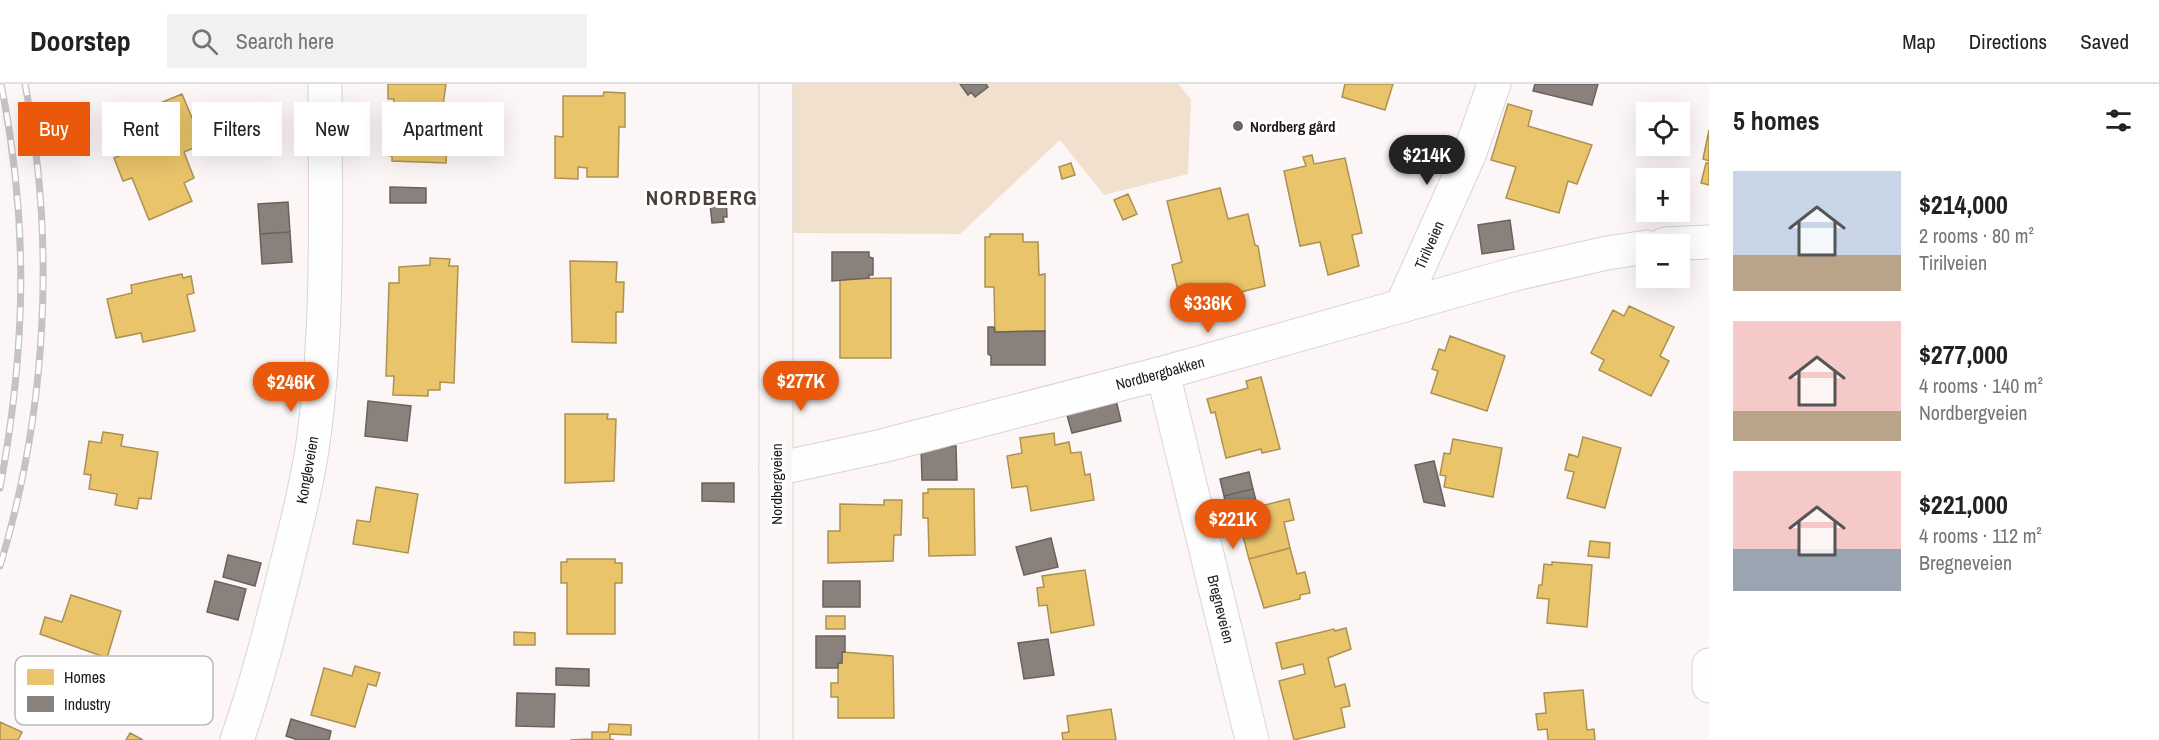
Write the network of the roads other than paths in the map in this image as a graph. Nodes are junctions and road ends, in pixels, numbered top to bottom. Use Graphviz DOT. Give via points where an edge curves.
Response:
graph roads {
  1 [pos="325,84"];
  2 [pos="776,84"];
  3 [pos="1494,84"];
  4 [pos="1709,242"];
  5 [pos="1690,243"];
  6 [pos="1636,249"];
  7 [pos="1402,305"];
  8 [pos="1162,373"];
  9 [pos="776,469"];
  10 [pos="1709,666"];
  11 [pos="1709,686"];
  12 [pos="237,740"];
  13 [pos="776,740"];
  14 [pos="1252,740"];
  1 -- 12 [label="street, Kongleveien" via="322,347 315,430 282,585"];
  2 -- 9 [label="street, Nordbergveien"];
  3 -- 7 [label="street, Tirilveien" via="1469,155"];
  4 -- 5 [label="street"];
  6 -- 7 [label="street, Nordbergbakken" via="1515,274"];
  7 -- 8 [label="street, Nordbergbakken"];
  8 -- 9 [label="street, Nordbergbakken" via="882,446"];
  8 -- 14 [label="street, Bregneveien"];
  9 -- 13 [label="street, Nordbergveien"];
  10 -- 11 [label="street"];
}
